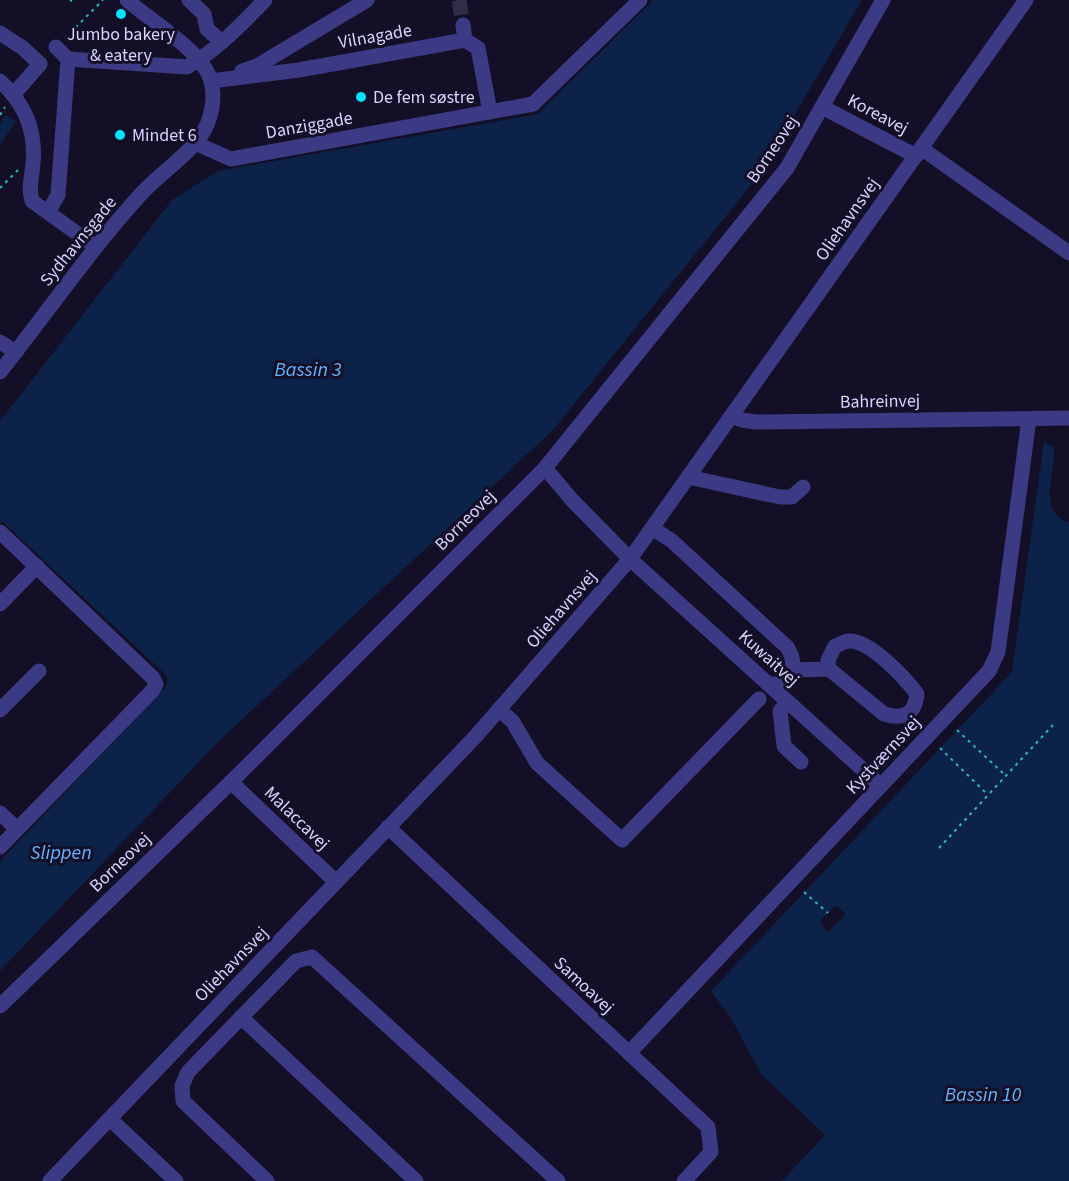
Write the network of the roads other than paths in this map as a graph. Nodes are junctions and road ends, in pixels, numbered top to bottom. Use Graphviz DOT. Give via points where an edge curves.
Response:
graph roads {
  1 [pos="127,0"];
  2 [pos="140,0"];
  3 [pos="189,0"];
  4 [pos="265,0"];
  5 [pos="367,0"];
  6 [pos="640,0"];
  7 [pos="883,0"];
  8 [pos="1026,0"];
  9 [pos="159,24"];
  10 [pos="0,33"];
  11 [pos="222,42"];
  12 [pos="56,47"];
  13 [pos="68,59"];
  14 [pos="199,60"];
  15 [pos="0,81"];
  16 [pos="211,81"];
  17 [pos="13,94"];
  18 [pos="822,106"];
  19 [pos="490,112"];
  20 [pos="195,143"];
  21 [pos="919,152"];
  22 [pos="48,212"];
  23 [pos="96,247"];
  24 [pos="1069,253"];
  25 [pos="0,342"];
  26 [pos="16,352"];
  27 [pos="0,372"];
  28 [pos="732,416"];
  29 [pos="1069,418"];
  30 [pos="1029,419"];
  31 [pos="545,468"];
  32 [pos="688,477"];
  33 [pos="803,487"];
  34 [pos="652,528"];
  35 [pos="0,532"];
  36 [pos="630,559"];
  37 [pos="36,566"];
  38 [pos="0,604"];
  39 [pos="829,669"];
  40 [pos="792,670"];
  41 [pos="39,671"];
  42 [pos="768,684"];
  43 [pos="759,699"];
  44 [pos="788,702"];
  45 [pos="499,709"];
  46 [pos="0,710"];
  47 [pos="801,762"];
  48 [pos="231,782"];
  49 [pos="881,786"];
  50 [pos="0,813"];
  51 [pos="388,827"];
  52 [pos="17,830"];
  53 [pos="0,847"];
  54 [pos="336,882"];
  55 [pos="0,1006"];
  56 [pos="241,1017"];
  57 [pos="629,1053"];
  58 [pos="110,1119"];
  59 [pos="50,1181"];
  60 [pos="176,1181"];
  61 [pos="267,1181"];
  62 [pos="416,1181"];
  63 [pos="558,1181"];
  64 [pos="684,1181"];
  1 -- 9 [label="street"];
  2 -- 9 [label="street"];
  3 -- 11 [label="street" via="204,14 207,29"];
  4 -- 11 [label="street"];
  5 -- 16 [label="street" via="257,66"];
  6 -- 19 [label="street, Danziggade" via="533,104"];
  7 -- 18 [label="street, Borneovej"];
  8 -- 21 [label="street, Oliehavnsvej"];
  9 -- 14 [label="street"];
  10 -- 17 [label="street" via="40,64"];
  11 -- 14 [label="street"];
  12 -- 13 [label="street"];
  13 -- 14 [label="street" via="187,67"];
  13 -- 22 [label="street" via="58,195"];
  14 -- 16 [label="street"];
  15 -- 17 [label="street"];
  16 -- 19 [label="street, Vilnagade" via="299,70 464,32 478,48"];
  16 -- 20 [label="street, Sydhavnsgade" via="211,111"];
  17 -- 22 [label="street" via="29,119 34,141 32,201"];
  18 -- 21 [label="street, Koreavej"];
  18 -- 31 [label="street, Borneovej" via="787,168"];
  19 -- 20 [label="street, Danziggade" via="231,159"];
  20 -- 23 [label="street, Sydhavnsgade" via="141,194"];
  21 -- 24 [label="street, Koreavej"];
  21 -- 28 [label="street, Oliehavnsvej"];
  22 -- 23 [label="street"];
  23 -- 26 [label="street, Sydhavnsgade"];
  25 -- 26 [label="street"];
  26 -- 27 [label="street, Sydhavnsgade"];
  28 -- 30 [label="street, Bahreinvej" via="756,423"];
  28 -- 32 [label="street, Oliehavnsvej"];
  29 -- 30 [label="street, Bahreinvej"];
  30 -- 49 [label="street, Kystværnsvej" via="995,661"];
  31 -- 36 [label="street, Kuwaitvej"];
  31 -- 48 [label="street, Borneovej"];
  32 -- 33 [label="street" via="780,497 792,497"];
  32 -- 34 [label="street, Oliehavnsvej"];
  34 -- 36 [label="street, Oliehavnsvej"];
  34 -- 40 [label="street" via="672,541 787,647 793,656"];
  35 -- 37 [label="street"];
  36 -- 42 [label="street, Kuwaitvej"];
  36 -- 45 [label="street, Oliehavnsvej"];
  37 -- 38 [label="street"];
  37 -- 52 [label="street" via="156,684"];
  39 -- 39 [label="street" via="828,660 835,646 848,641 860,644 909,683 917,694 916,706 908,714 884,714"];
  39 -- 40 [label="street"];
  40 -- 42 [label="street" via="780,684"];
  41 -- 46 [label="street"];
  42 -- 44 [label="street, Kuwaitvej"];
  43 -- 45 [label="street" via="622,840 537,763 513,722"];
  44 -- 47 [label="street" via="780,711 784,746"];
  44 -- 49 [label="street, Kuwaitvej"];
  45 -- 51 [label="street, Oliehavnsvej"];
  48 -- 54 [label="street, Malaccavej"];
  48 -- 55 [label="street, Borneovej"];
  49 -- 57 [label="street, Kystværnsvej"];
  50 -- 52 [label="street"];
  51 -- 54 [label="street, Oliehavnsvej"];
  51 -- 57 [label="street, Samoavej"];
  52 -- 53 [label="street"];
  54 -- 58 [label="street, Oliehavnsvej"];
  56 -- 61 [label="street" via="188,1072 182,1086 183,1101"];
  56 -- 62 [label="street"];
  56 -- 63 [label="street" via="296,960 312,957"];
  57 -- 64 [label="street, Samoavej" via="708,1127 711,1152"];
  58 -- 59 [label="street, Oliehavnsvej"];
  58 -- 60 [label="street"];
}
